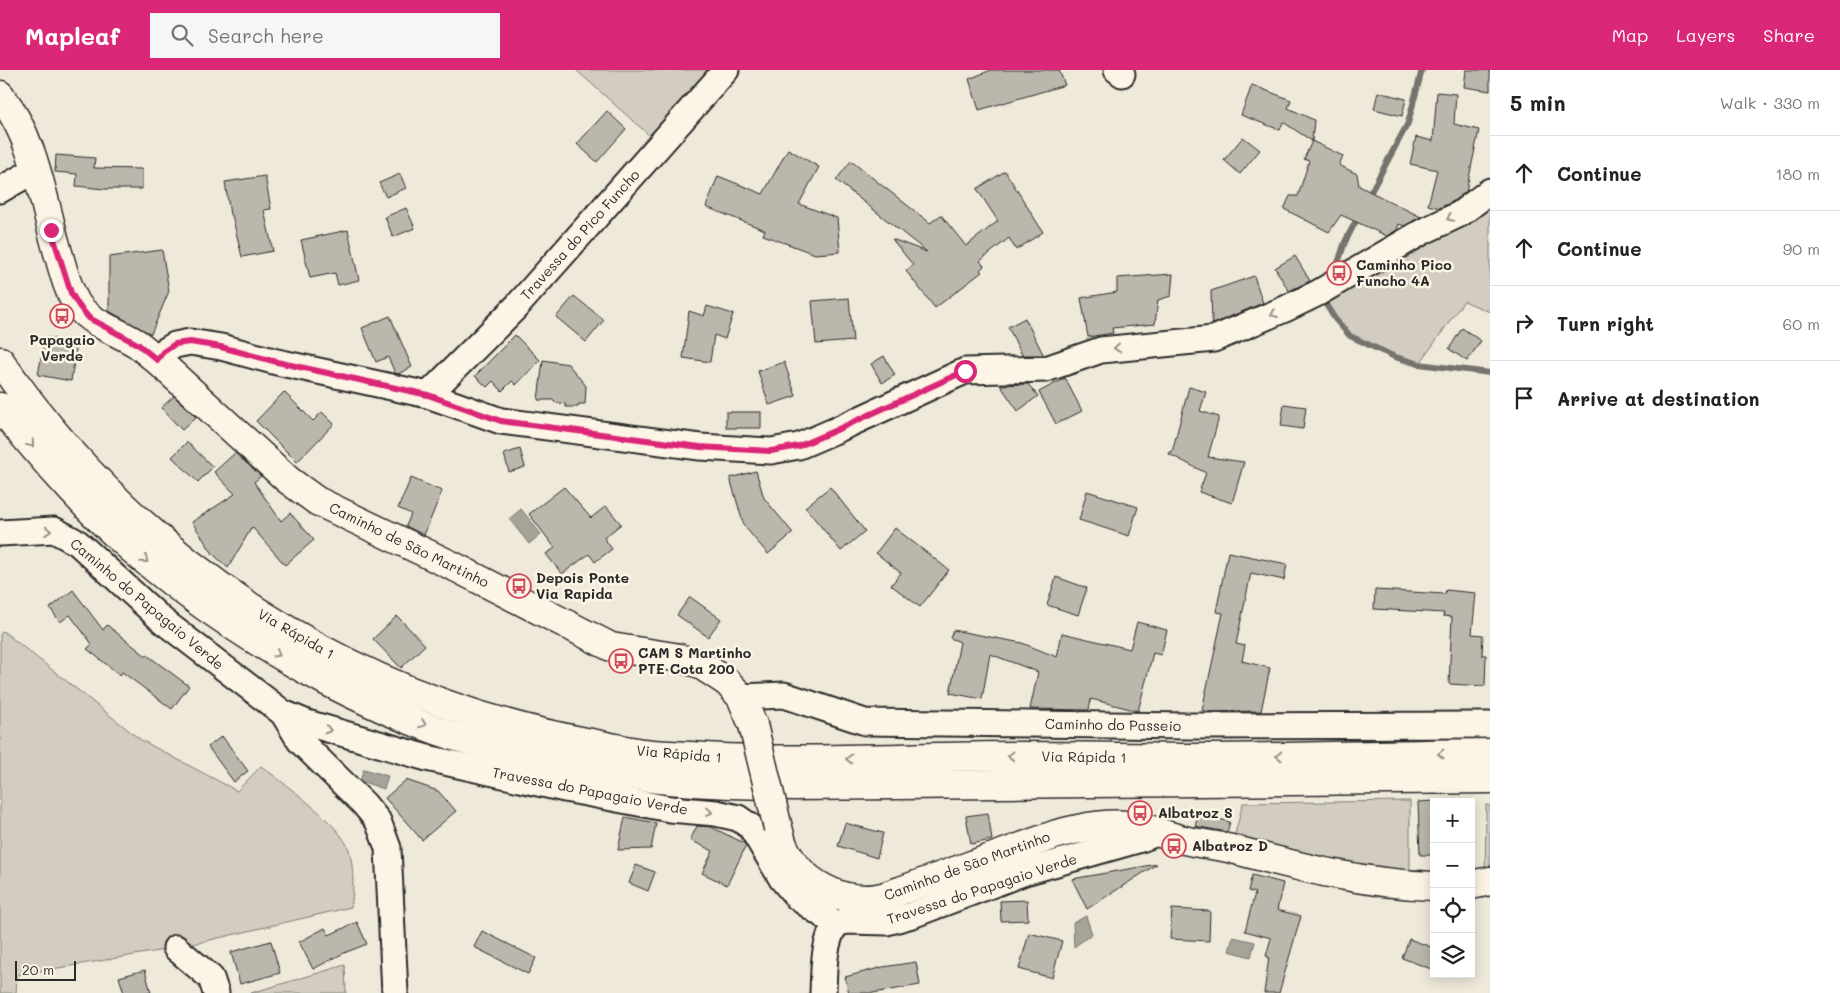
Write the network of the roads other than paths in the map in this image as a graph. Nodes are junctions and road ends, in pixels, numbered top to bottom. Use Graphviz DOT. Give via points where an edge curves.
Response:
graph roads {
  1 [pos="726,70"];
  2 [pos="0,96"];
  3 [pos="35,170"];
  4 [pos="0,190"];
  5 [pos="1490,191"];
  6 [pos="157,360"];
  7 [pos="0,361"];
  8 [pos="428,395"];
  9 [pos="0,406"];
  10 [pos="0,533"];
  11 [pos="741,697"];
  12 [pos="283,713"];
  13 [pos="1490,725"];
  14 [pos="1490,753"];
  15 [pos="1490,779"];
  16 [pos="1159,832"];
  17 [pos="1490,882"];
  18 [pos="1475,884"];
  19 [pos="1430,886"];
  20 [pos="836,924"];
  21 [pos="176,948"];
  22 [pos="216,993"];
  23 [pos="395,993"];
  24 [pos="823,993"];
  1 -- 8 [label="street, Travessa do Pico Funcho" via="517,306"];
  2 -- 3 [label="main road, Caminho de São Martinho" via="20,126"];
  3 -- 4 [label="street"];
  3 -- 6 [label="main road, Caminho de São Martinho" via="66,280 79,306 89,318 139,345"];
  5 -- 8 [label="street, one-way" via="1460,214 1422,232 1318,293 1214,339 1101,350 1046,369 965,371 799,446 771,451 700,447 501,421"];
  6 -- 8 [label="street" via="175,344 190,342"];
  6 -- 11 [label="main road, Caminho de São Martinho" via="288,480 317,501 611,647 698,663 727,682"];
  14 -- 7 [label="main road, Via Rápida 1, one-way" via="789,760 642,753 546,735 471,714 357,668 284,628 216,584 107,492 44,421"];
  9 -- 15 [label="main road, Via Rápida 1, one-way" via="89,509 198,602 295,664 344,690 389,712 465,740 544,759 643,777 784,785"];
  10 -- 12 [label="street, Caminho do Papagaio Verde, one-way" via="54,530 78,544 163,621"];
  11 -- 13 [label="street, Caminho do Passeio" via="784,695 865,722"];
  11 -- 16 [label="main road, Caminho de São Martinho, bridge" via="753,725 784,846 804,875 833,893 878,898 1080,827 1123,824"];
  12 -- 20 [label="street, Travessa do Papagaio Verde, one-way" via="307,724 436,760 575,791 738,818 751,827 782,880 797,897"];
  12 -- 23 [label="street" via="300,741 378,821 388,848"];
  16 -- 19 [label="main road, Caminho de São Martinho" via="1360,880"];
  16 -- 20 [label="street, Travessa do Papagaio Verde" via="1025,872 912,915 887,922 847,921"];
  17 -- 18 [label="main road"];
  20 -- 24 [label="street" via="829,940"];
  21 -- 22 [label="street" via="211,978"];
}
